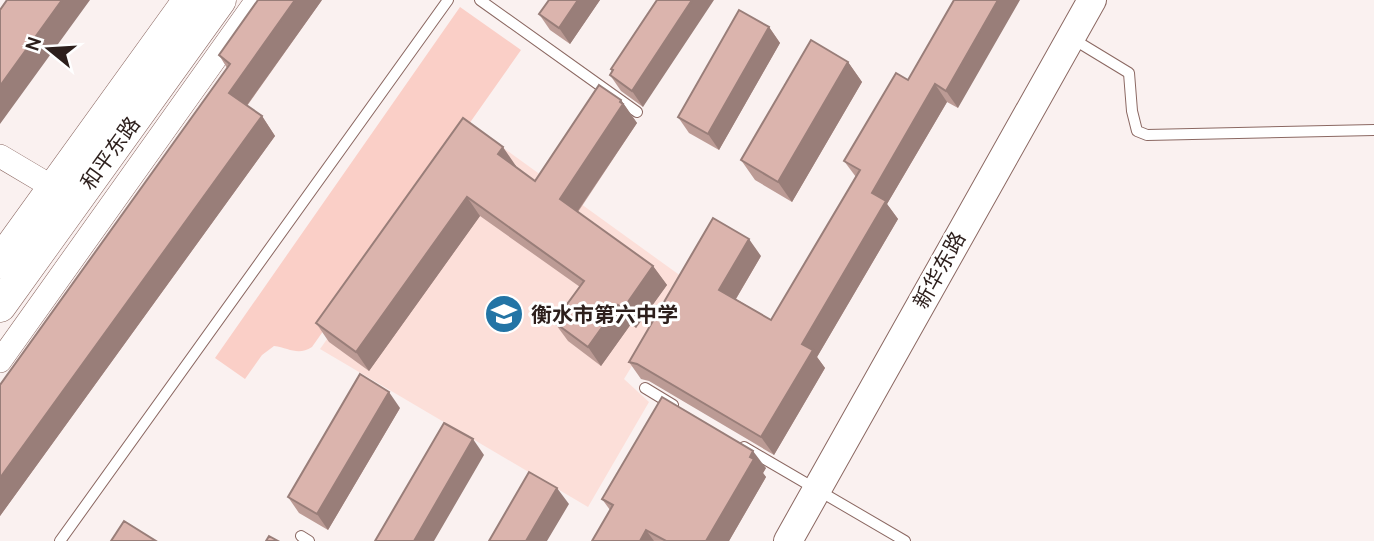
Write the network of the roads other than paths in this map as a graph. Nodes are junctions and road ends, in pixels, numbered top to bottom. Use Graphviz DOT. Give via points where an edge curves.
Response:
graph roads {
  1 [pos="189,0"];
  2 [pos="220,0"];
  3 [pos="257,0"];
  4 [pos="449,0"];
  5 [pos="480,0"];
  6 [pos="1092,0"];
  7 [pos="1071,37"];
  8 [pos="637,112"];
  9 [pos="1374,130"];
  10 [pos="0,156"];
  11 [pos="54,188"];
  12 [pos="0,262"];
  13 [pos="0,306"];
  14 [pos="0,361"];
  15 [pos="645,388"];
  16 [pos="680,408"];
  17 [pos="737,442"];
  18 [pos="817,489"];
  19 [pos="60,541"];
  20 [pos="788,541"];
  21 [pos="905,541"];
  1 -- 11 [label="main road, 和平东路"];
  2 -- 13 [label="main road, 和平东路"];
  3 -- 14 [label="street"];
  4 -- 19 [label="lane"];
  5 -- 8 [label="lane"];
  6 -- 7 [label="street, 新华东路"];
  7 -- 9 [label="lane" via="1129,73 1137,131 1147,135"];
  7 -- 18 [label="street, 新华东路"];
  10 -- 11 [label="street"];
  11 -- 12 [label="main road, 和平东路"];
  15 -- 16 [label="lane"];
  17 -- 18 [label="lane"];
  18 -- 20 [label="street, 新华东路"];
  18 -- 21 [label="lane"];
}
